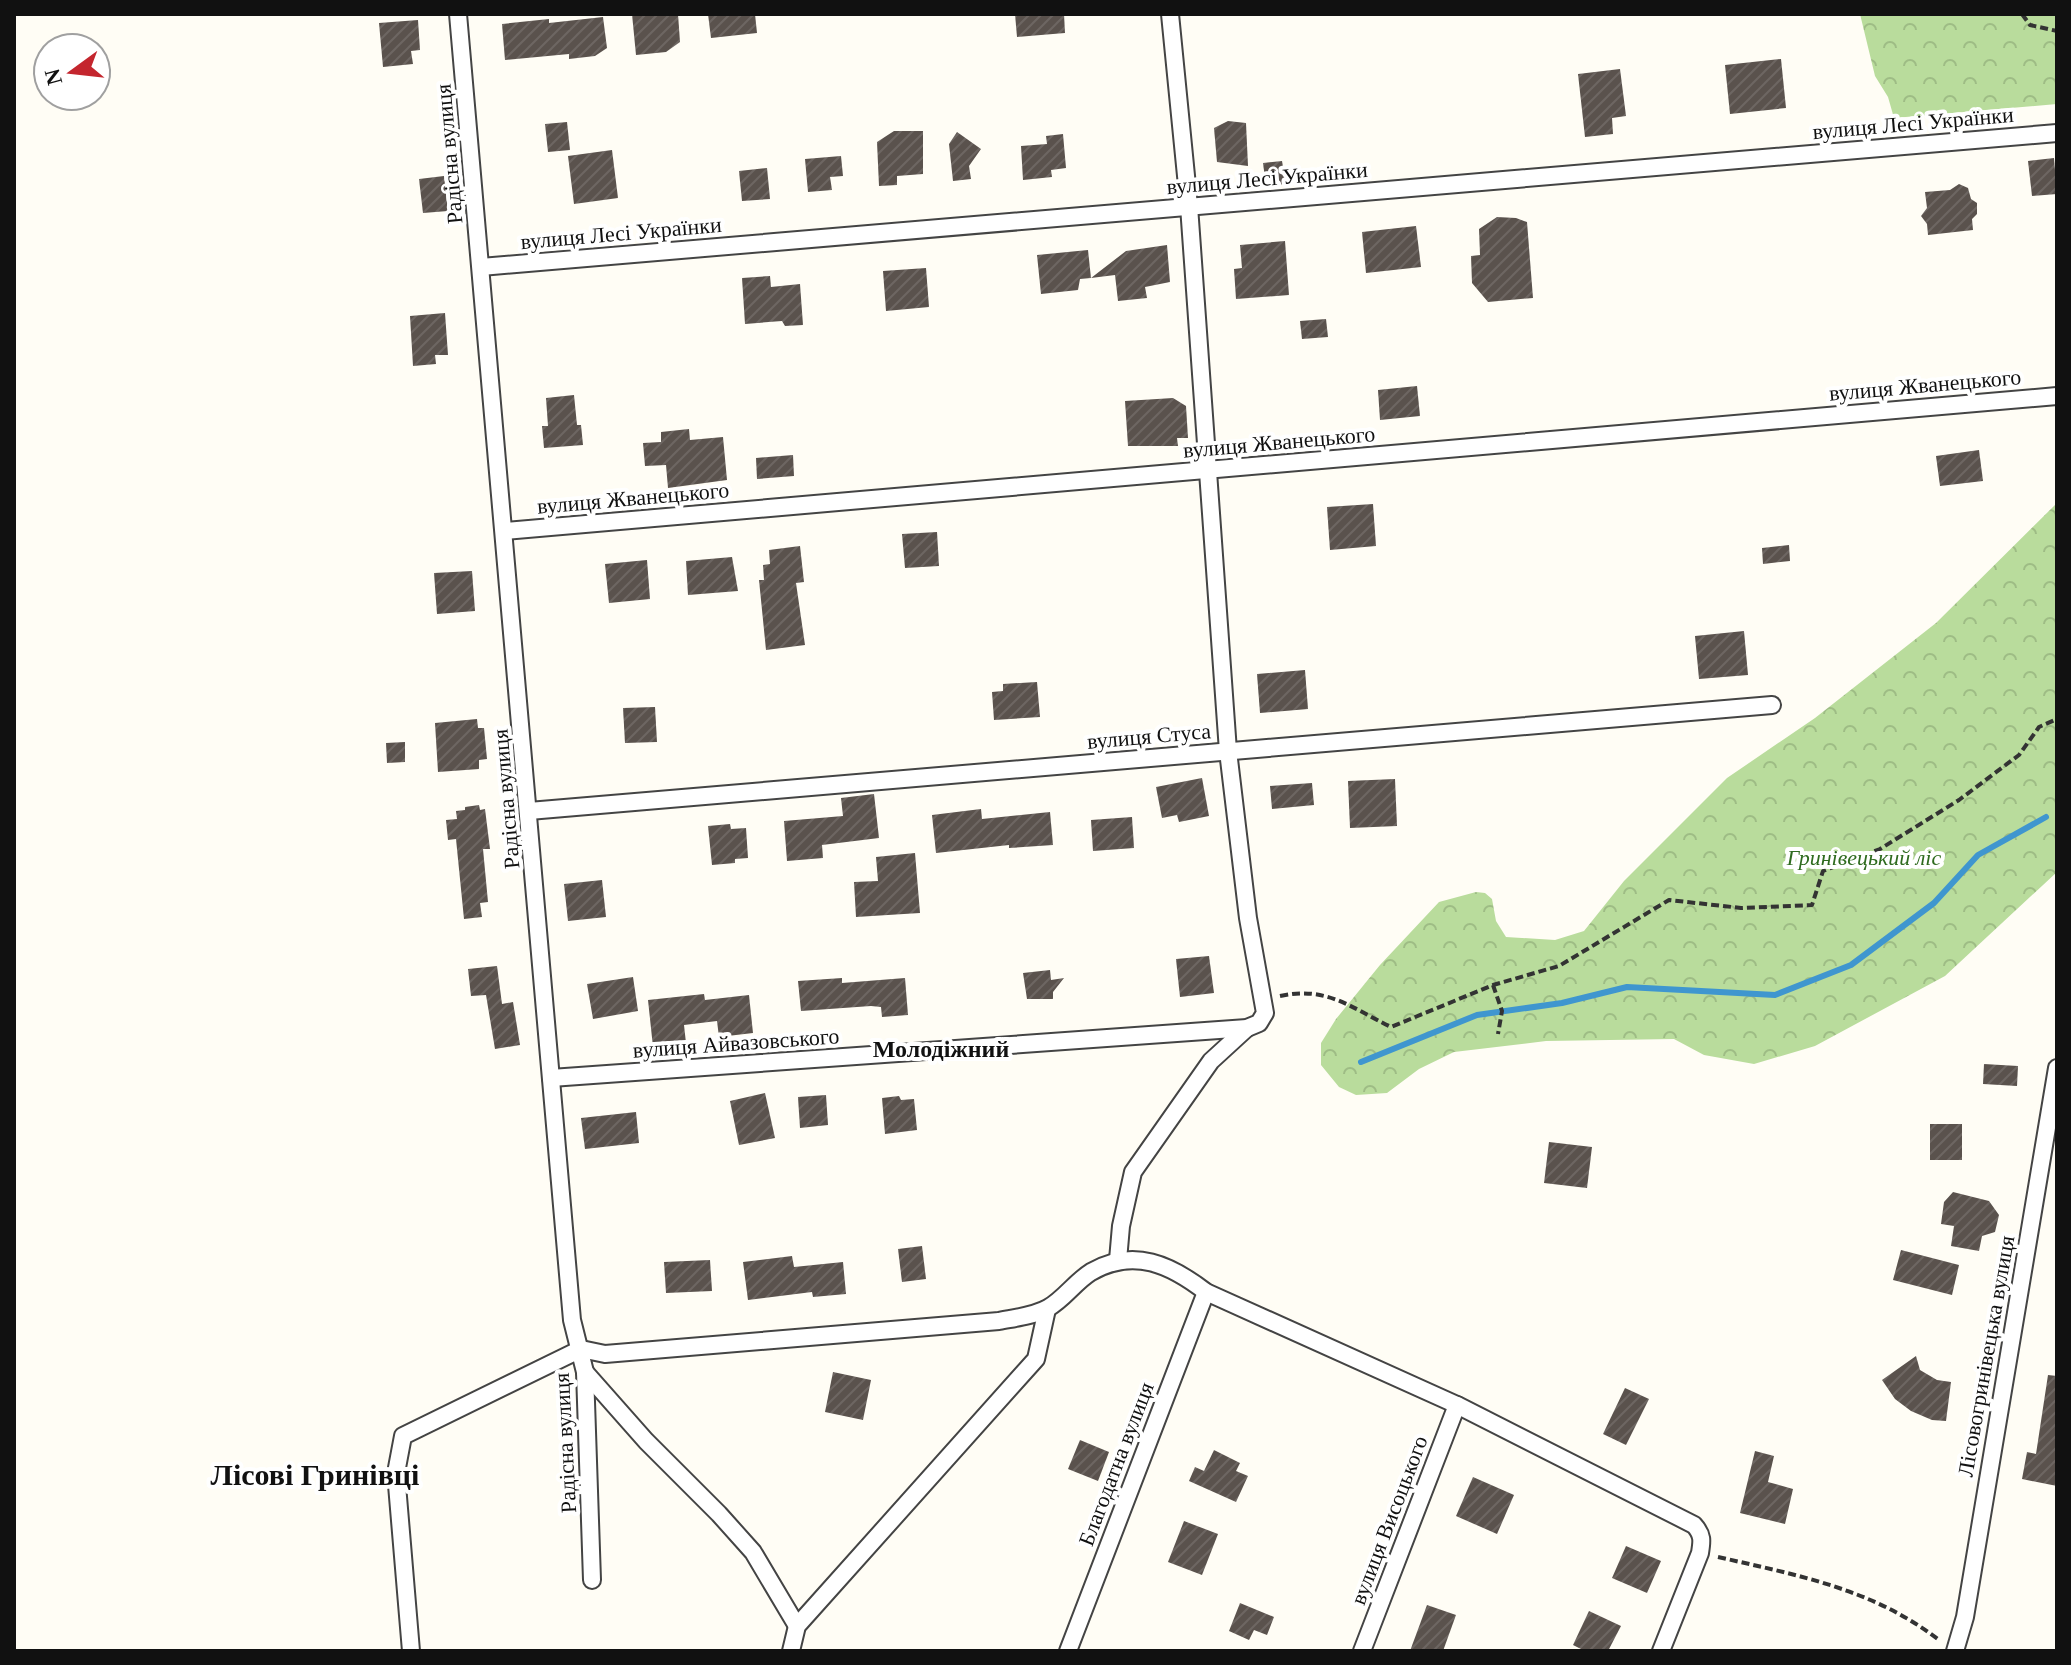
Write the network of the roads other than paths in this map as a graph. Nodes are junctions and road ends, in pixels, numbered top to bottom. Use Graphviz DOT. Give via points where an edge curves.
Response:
graph roads {
  1 [pos="458,14"];
  2 [pos="1170,14"];
  3 [pos="2057,133"];
  4 [pos="1189,206"];
  5 [pos="481,267"];
  6 [pos="2057,396"];
  7 [pos="1208,470"];
  8 [pos="505,531"];
  9 [pos="1772,705"];
  10 [pos="1228,751"];
  11 [pos="529,811"];
  12 [pos="1253,1025"];
  13 [pos="2057,1068"];
  14 [pos="551,1078"];
  15 [pos="1118,1260"];
  16 [pos="1206,1292"];
  17 [pos="1047,1309"];
  18 [pos="581,1349"];
  19 [pos="585,1372"];
  20 [pos="1457,1405"];
  21 [pos="592,1580"];
  22 [pos="797,1626"];
  23 [pos="1950,1647"];
  24 [pos="411,1651"];
  25 [pos="791,1651"];
  26 [pos="1068,1651"];
  27 [pos="1362,1651"];
  28 [pos="1661,1651"];
  1 -- 5 [label="street, Радісна вулиця"];
  2 -- 4 [label="street"];
  3 -- 4 [label="street, вулиця Лесі Українки"];
  4 -- 5 [label="street, вулиця Лесі Українки"];
  4 -- 7 [label="street"];
  5 -- 8 [label="street, Радісна вулиця"];
  6 -- 7 [label="street, вулиця Жванецького"];
  7 -- 8 [label="street, вулиця Жванецького"];
  7 -- 10 [label="street"];
  8 -- 11 [label="street, Радісна вулиця"];
  9 -- 10 [label="street, вулиця Стуса"];
  10 -- 11 [label="street, вулиця Стуса"];
  10 -- 12 [label="street" via="1265,1013"];
  11 -- 14 [label="street, Радісна вулиця"];
  12 -- 14 [label="street, вулиця Айвазовського"];
  12 -- 15 [label="street" via="1211,1061 1133,1172"];
  13 -- 23 [label="street, Лісовогринівецька вулиця" via="1965,1617"];
  14 -- 18 [label="street, Радісна вулиця" via="572,1320"];
  15 -- 16 [label="street" via="1142,1260 1180,1272"];
  15 -- 17 [label="street" via="1090,1273"];
  16 -- 20 [label="street"];
  16 -- 26 [label="street, Благодатна вулиця"];
  17 -- 18 [label="street" via="967,1324 605,1354"];
  17 -- 22 [label="street" via="1036,1359"];
  18 -- 19 [label="street, Радісна вулиця"];
  18 -- 24 [label="street" via="403,1436 396,1473"];
  19 -- 21 [label="street, Радісна вулиця"];
  19 -- 22 [label="street" via="753,1552"];
  20 -- 27 [label="street, вулиця Висоцького"];
  20 -- 28 [label="street" via="1700,1532 1700,1553"];
  22 -- 25 [label="street"];
}
